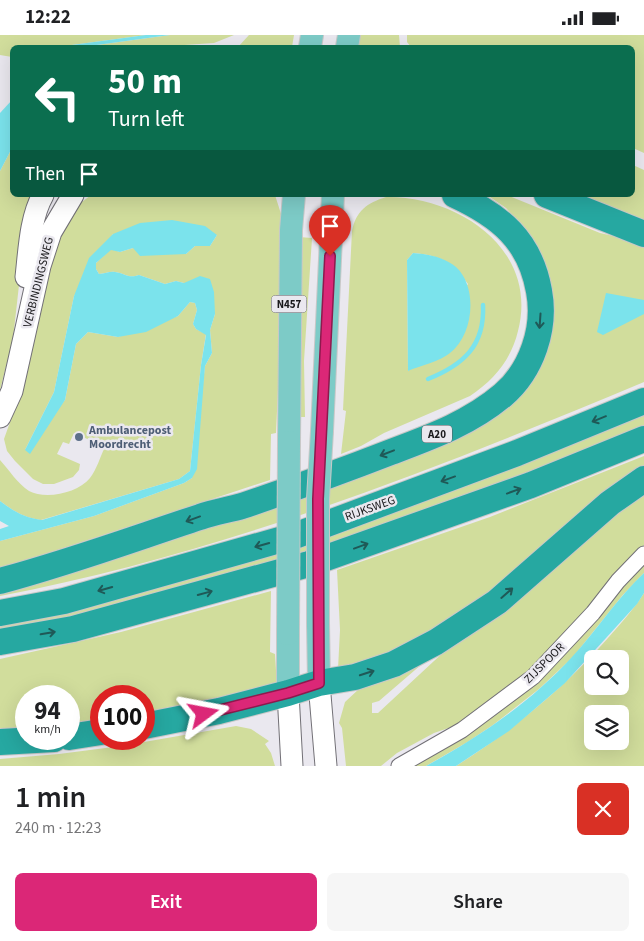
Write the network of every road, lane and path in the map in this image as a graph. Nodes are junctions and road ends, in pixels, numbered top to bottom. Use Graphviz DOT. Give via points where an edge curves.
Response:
graph roads {
  1 [pos="42,197"];
  2 [pos="73,197"];
  3 [pos="294,197"];
  4 [pos="333,197"];
  5 [pos="459,197"];
  6 [pos="552,197"];
  7 [pos="644,234"];
  8 [pos="16,373"];
  9 [pos="644,401"];
  10 [pos="0,417"];
  11 [pos="644,439"];
  12 [pos="644,479"];
  13 [pos="644,554"];
  14 [pos="0,581"];
  15 [pos="0,613"];
  16 [pos="0,642"];
  17 [pos="319,683"];
  18 [pos="288,693"];
  19 [pos="155,724"];
  20 [pos="15,741"];
  21 [pos="0,742"];
  22 [pos="292,757"];
  23 [pos="326,766"];
  24 [pos="399,766"];
  1 -- 8 [label="street, VERBINDINGSWEG" via="30,247"];
  2 -- 8 [label="street, VERBINDINGSWEG" via="50,232"];
  3 -- 18 [label="main road, N457, bridge"];
  4 -- 17 [label="main road, bridge" via="318,499"];
  5 -- 14 [label="highway, A20, one-way" via="479,206 508,227 524,247 536,273 541,324 536,345 524,369 505,393 473,418 368,461 240,507 202,516 133,541"];
  6 -- 7 [label="highway"];
  8 -- 10 [label="street, VERBINDINGSWEG"];
  9 -- 15 [label="highway, RIJKSWEG, one-way" via="517,453 297,535 64,601"];
  16 -- 11 [label="highway, one-way" via="73,629 309,564 532,485"];
  17 -- 12 [label="highway, one-way" via="355,677 394,664 436,642 497,602 610,503"];
  13 -- 24 [label="street, ZIJSPOOR" via="534,677 462,730"];
  17 -- 18 [label="highway"];
  17 -- 23 [label="street"];
  18 -- 19 [label="highway"];
  18 -- 22 [label="street, N457"];
  20 -- 21 [label="highway"];
}
